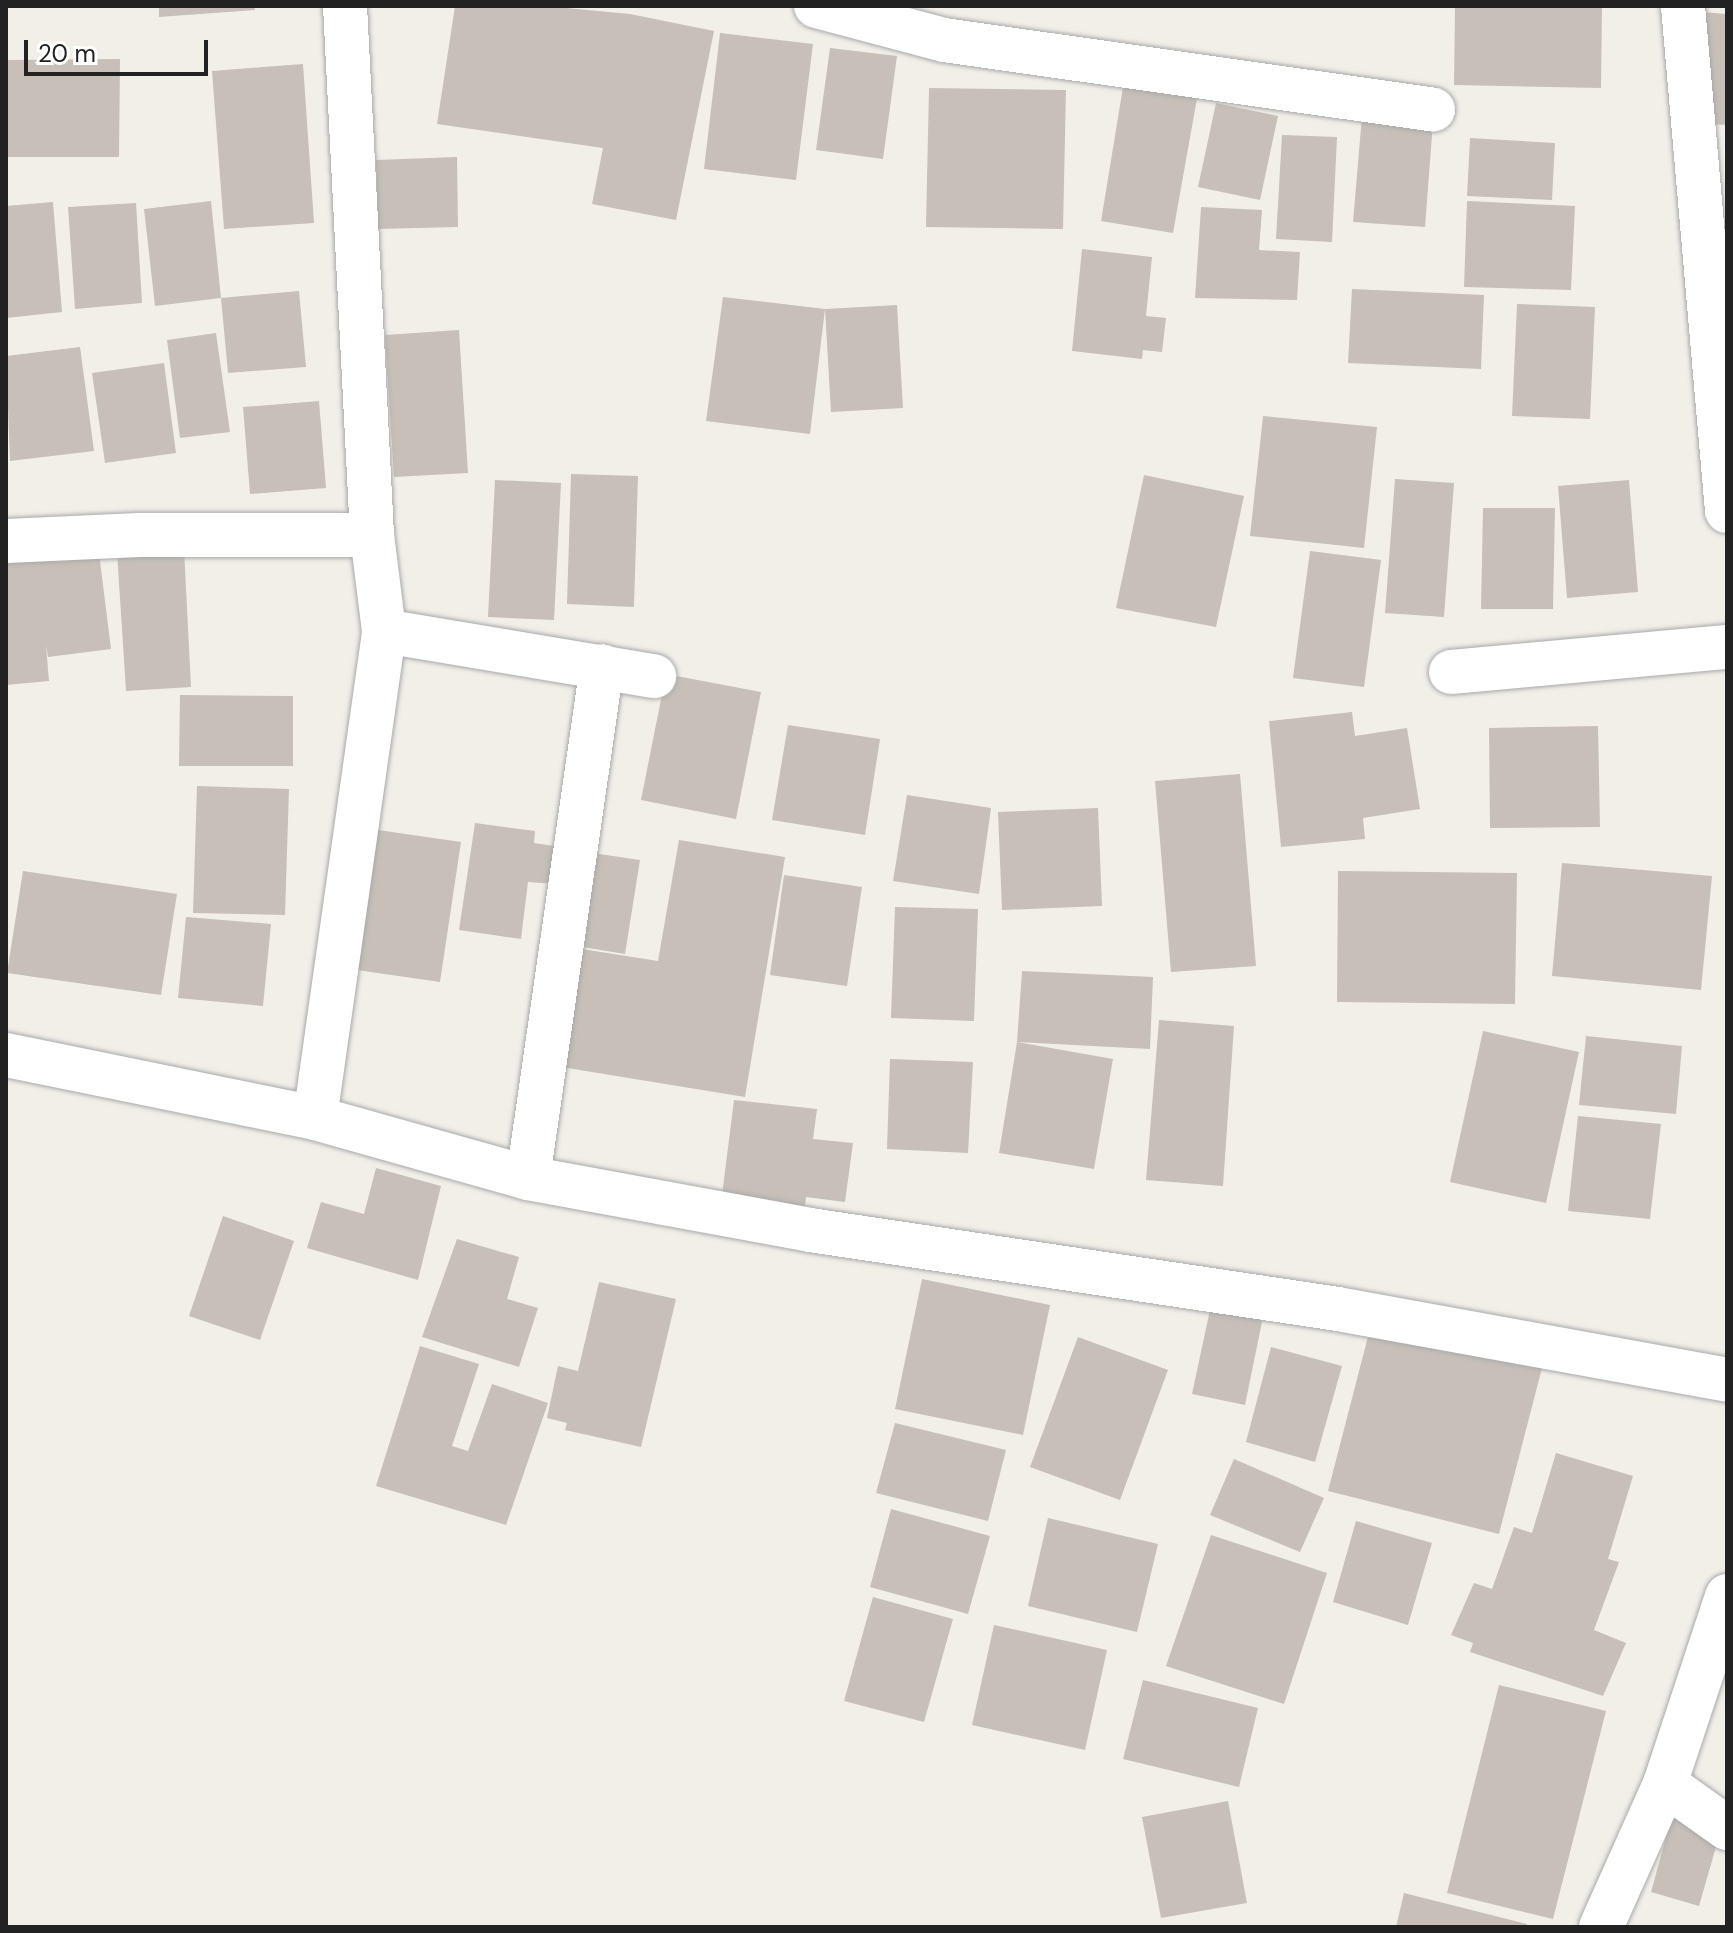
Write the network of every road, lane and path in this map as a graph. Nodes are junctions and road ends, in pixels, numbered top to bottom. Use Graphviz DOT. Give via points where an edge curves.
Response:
graph roads {
  1 [pos="345,6"];
  2 [pos="816,6"];
  3 [pos="1683,6"];
  4 [pos="1433,110"];
  5 [pos="1727,511"];
  6 [pos="372,535"];
  7 [pos="6,541"];
  8 [pos="384,631"];
  9 [pos="1727,647"];
  10 [pos="602,666"];
  11 [pos="1451,672"];
  12 [pos="654,676"];
  13 [pos="6,1055"];
  14 [pos="315,1118"];
  15 [pos="528,1178"];
  16 [pos="1727,1380"];
  17 [pos="1727,1596"];
  18 [pos="1665,1784"];
  19 [pos="1727,1828"];
  20 [pos="1601,1927"];
  1 -- 6 [label="street"];
  2 -- 4 [label="street" via="944,40"];
  3 -- 5 [label="street"];
  6 -- 7 [label="street"];
  6 -- 8 [label="street"];
  8 -- 10 [label="street"];
  8 -- 14 [label="street"];
  9 -- 11 [label="street"];
  10 -- 12 [label="street"];
  10 -- 15 [label="street"];
  13 -- 14 [label="street"];
  14 -- 15 [label="street"];
  15 -- 16 [label="street" via="810,1230 1338,1309"];
  17 -- 18 [label="street"];
  18 -- 19 [label="street"];
  18 -- 20 [label="street"];
}
